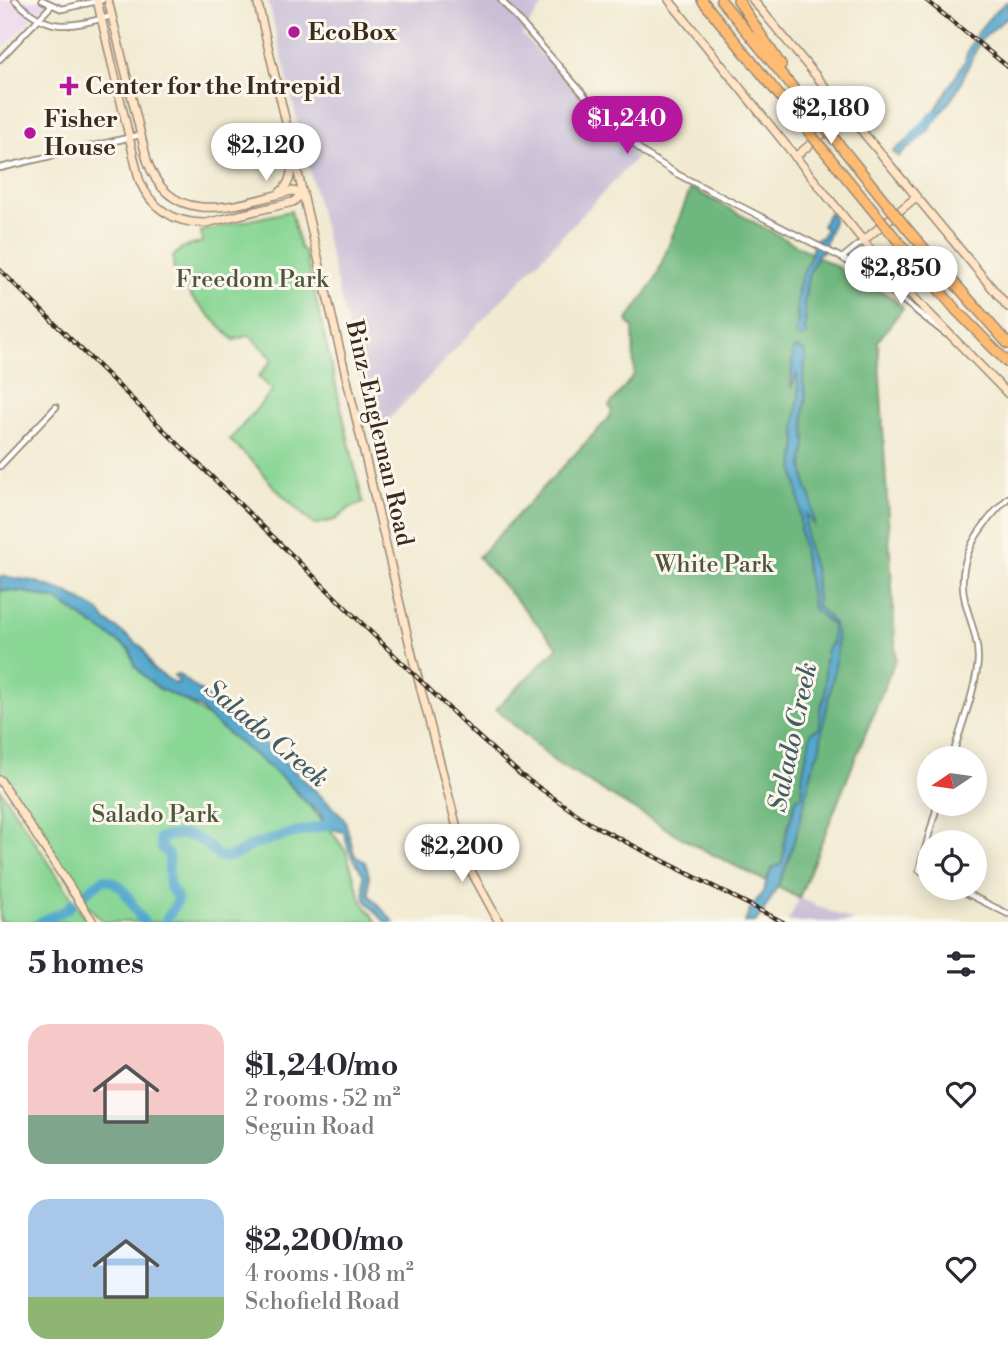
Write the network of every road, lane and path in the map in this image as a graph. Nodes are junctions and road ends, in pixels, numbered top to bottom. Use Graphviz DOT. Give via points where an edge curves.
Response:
graph roads {
  1 [pos="15,0"];
  2 [pos="42,0"];
  3 [pos="99,0"];
  4 [pos="108,0"];
  5 [pos="257,0"];
  6 [pos="502,0"];
  7 [pos="669,0"];
  8 [pos="695,0"];
  9 [pos="702,0"];
  10 [pos="721,0"];
  11 [pos="738,0"];
  12 [pos="754,0"];
  13 [pos="51,6"];
  14 [pos="112,16"];
  15 [pos="102,19"];
  16 [pos="38,20"];
  17 [pos="719,20"];
  18 [pos="0,59"];
  19 [pos="807,104"];
  20 [pos="848,113"];
  21 [pos="141,135"];
  22 [pos="129,137"];
  23 [pos="294,155"];
  24 [pos="795,157"];
  25 [pos="0,168"];
  26 [pos="303,193"];
  27 [pos="278,194"];
  28 [pos="915,198"];
  29 [pos="863,241"];
  30 [pos="842,258"];
  31 [pos="968,300"];
  32 [pos="1008,307"];
  33 [pos="1008,336"];
  34 [pos="1008,344"];
  35 [pos="964,349"];
  36 [pos="1008,363"];
  37 [pos="1008,394"];
  38 [pos="55,407"];
  39 [pos="0,466"];
  40 [pos="1008,498"];
  41 [pos="955,746"];
  42 [pos="0,780"];
  43 [pos="980,900"];
  44 [pos="1008,914"];
  45 [pos="93,922"];
  46 [pos="499,922"];
  1 -- 16 [label="street"];
  2 -- 13 [label="street"];
  3 -- 13 [label="street" via="69,8"];
  3 -- 15 [label="street"];
  4 -- 14 [label="street"];
  5 -- 23 [label="street, Binz-Engleman Road"];
  6 -- 30 [label="street" via="599,112 644,153"];
  7 -- 24 [label="street"];
  8 -- 17 [label="highway"];
  9 -- 17 [label="highway"];
  10 -- 19 [label="highway"];
  11 -- 19 [label="highway"];
  12 -- 20 [label="street"];
  13 -- 16 [label="street"];
  14 -- 15 [label="street"];
  14 -- 21 [label="street"];
  15 -- 16 [label="street" via="66,26"];
  15 -- 22 [label="street"];
  16 -- 18 [label="street"];
  17 -- 36 [label="highway, bridge" via="897,240"];
  19 -- 31 [label="highway, bridge"];
  20 -- 24 [label="street"];
  20 -- 28 [label="street"];
  21 -- 22 [label="street"];
  21 -- 27 [label="street" via="155,179 187,205 215,209"];
  22 -- 25 [label="street"];
  22 -- 26 [label="street" via="145,191 174,218 212,222 293,202"];
  23 -- 26 [label="street, Binz-Engleman Road"];
  23 -- 27 [label="street" via="286,188"];
  24 -- 29 [label="street"];
  26 -- 27 [label="street"];
  26 -- 46 [label="street, Binz-Engleman Road" via="458,833 470,869"];
  28 -- 29 [label="street"];
  28 -- 32 [label="street"];
  29 -- 30 [label="street"];
  29 -- 35 [label="street"];
  30 -- 35 [label="street"];
  31 -- 33 [label="highway"];
  31 -- 34 [label="highway"];
  35 -- 37 [label="street"];
  38 -- 39 [label="street"];
  40 -- 41 [label="street" via="981,526 964,565 963,592 975,632 977,665"];
  42 -- 45 [label="street"];
  43 -- 44 [label="street"];
}
